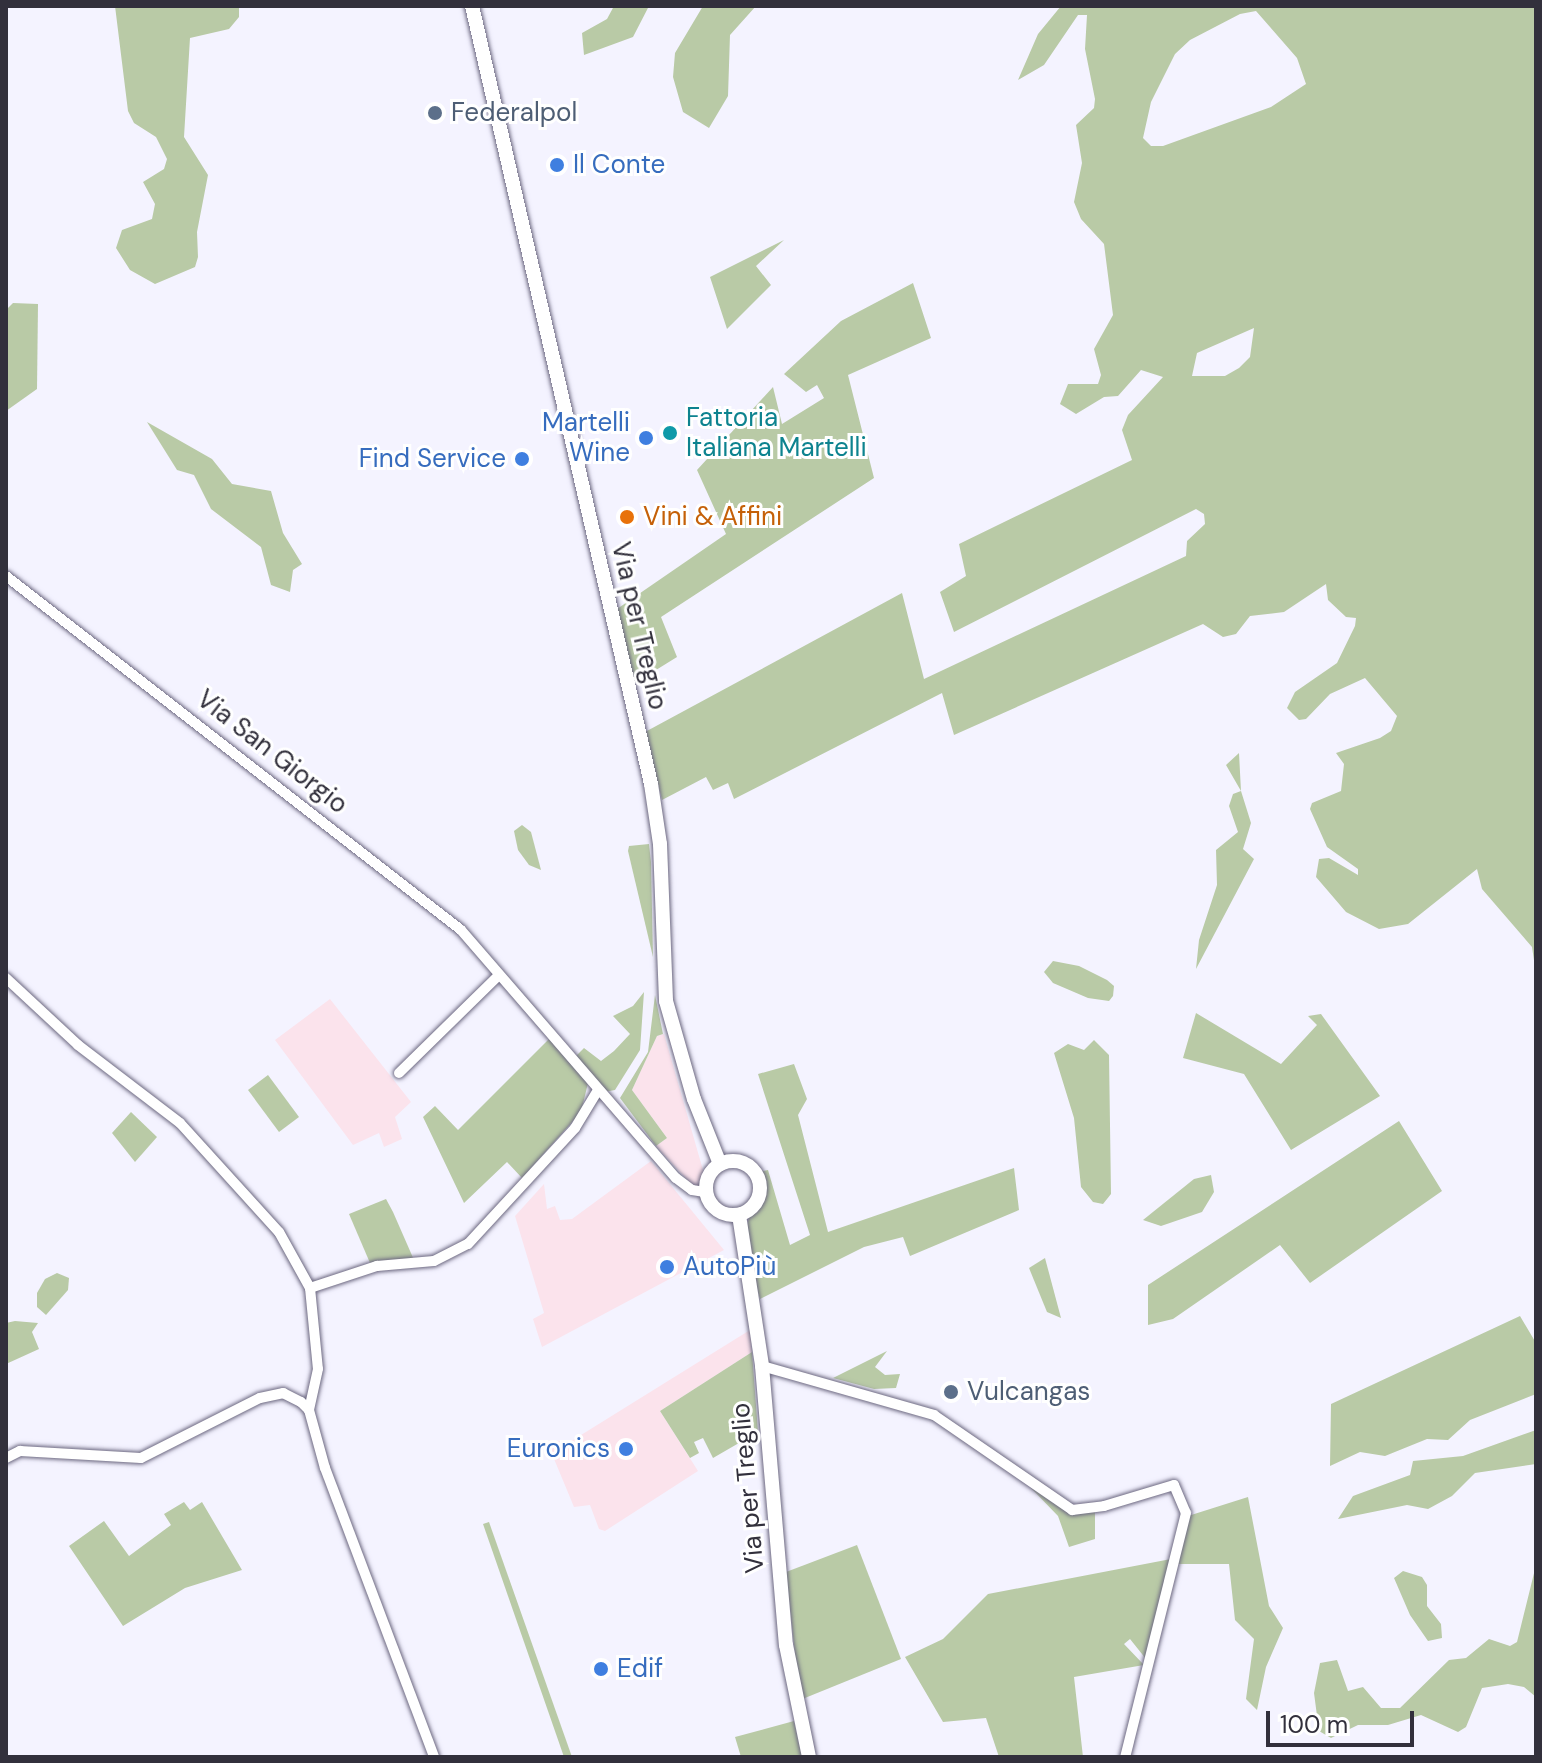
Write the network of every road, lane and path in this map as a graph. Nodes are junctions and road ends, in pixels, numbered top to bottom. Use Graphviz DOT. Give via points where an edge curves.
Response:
graph roads {
  1 [pos="472,6"];
  2 [pos="6,576"];
  3 [pos="499,975"];
  4 [pos="6,978"];
  5 [pos="399,1073"];
  6 [pos="598,1090"];
  7 [pos="720,1164"];
  8 [pos="705,1192"];
  9 [pos="739,1215"];
  10 [pos="310,1288"];
  11 [pos="762,1366"];
  12 [pos="309,1410"];
  13 [pos="6,1458"];
  14 [pos="434,1757"];
  15 [pos="809,1757"];
  16 [pos="1125,1757"];
  1 -- 7 [label="main road, Via per Treglio" via="651,784 660,844 666,1001 694,1099"];
  2 -- 3 [label="street, Via San Giorgio" via="396,877 461,930"];
  3 -- 5 [label="street"];
  3 -- 6 [label="street, Via San Giorgio"];
  4 -- 10 [label="street" via="78,1045 180,1123 255,1199"];
  6 -- 8 [label="street, Via San Giorgio" via="684,1186"];
  6 -- 10 [label="street" via="575,1128 468,1244 434,1261 377,1266"];
  7 -- 8 [label="main road" via="707,1178"];
  7 -- 9 [label="main road" via="736,1161 757,1174 758,1199"];
  8 -- 9 [label="main road" via="715,1209"];
  9 -- 11 [label="main road, Via per Treglio"];
  10 -- 12 [label="street" via="318,1369"];
  11 -- 15 [label="main road, Via per Treglio" via="786,1645"];
  11 -- 16 [label="street" via="934,1415 1072,1510 1174,1485 1186,1513"];
  12 -- 13 [label="street" via="283,1393 260,1398 141,1458 20,1451"];
  12 -- 14 [label="street" via="325,1468"];
}
